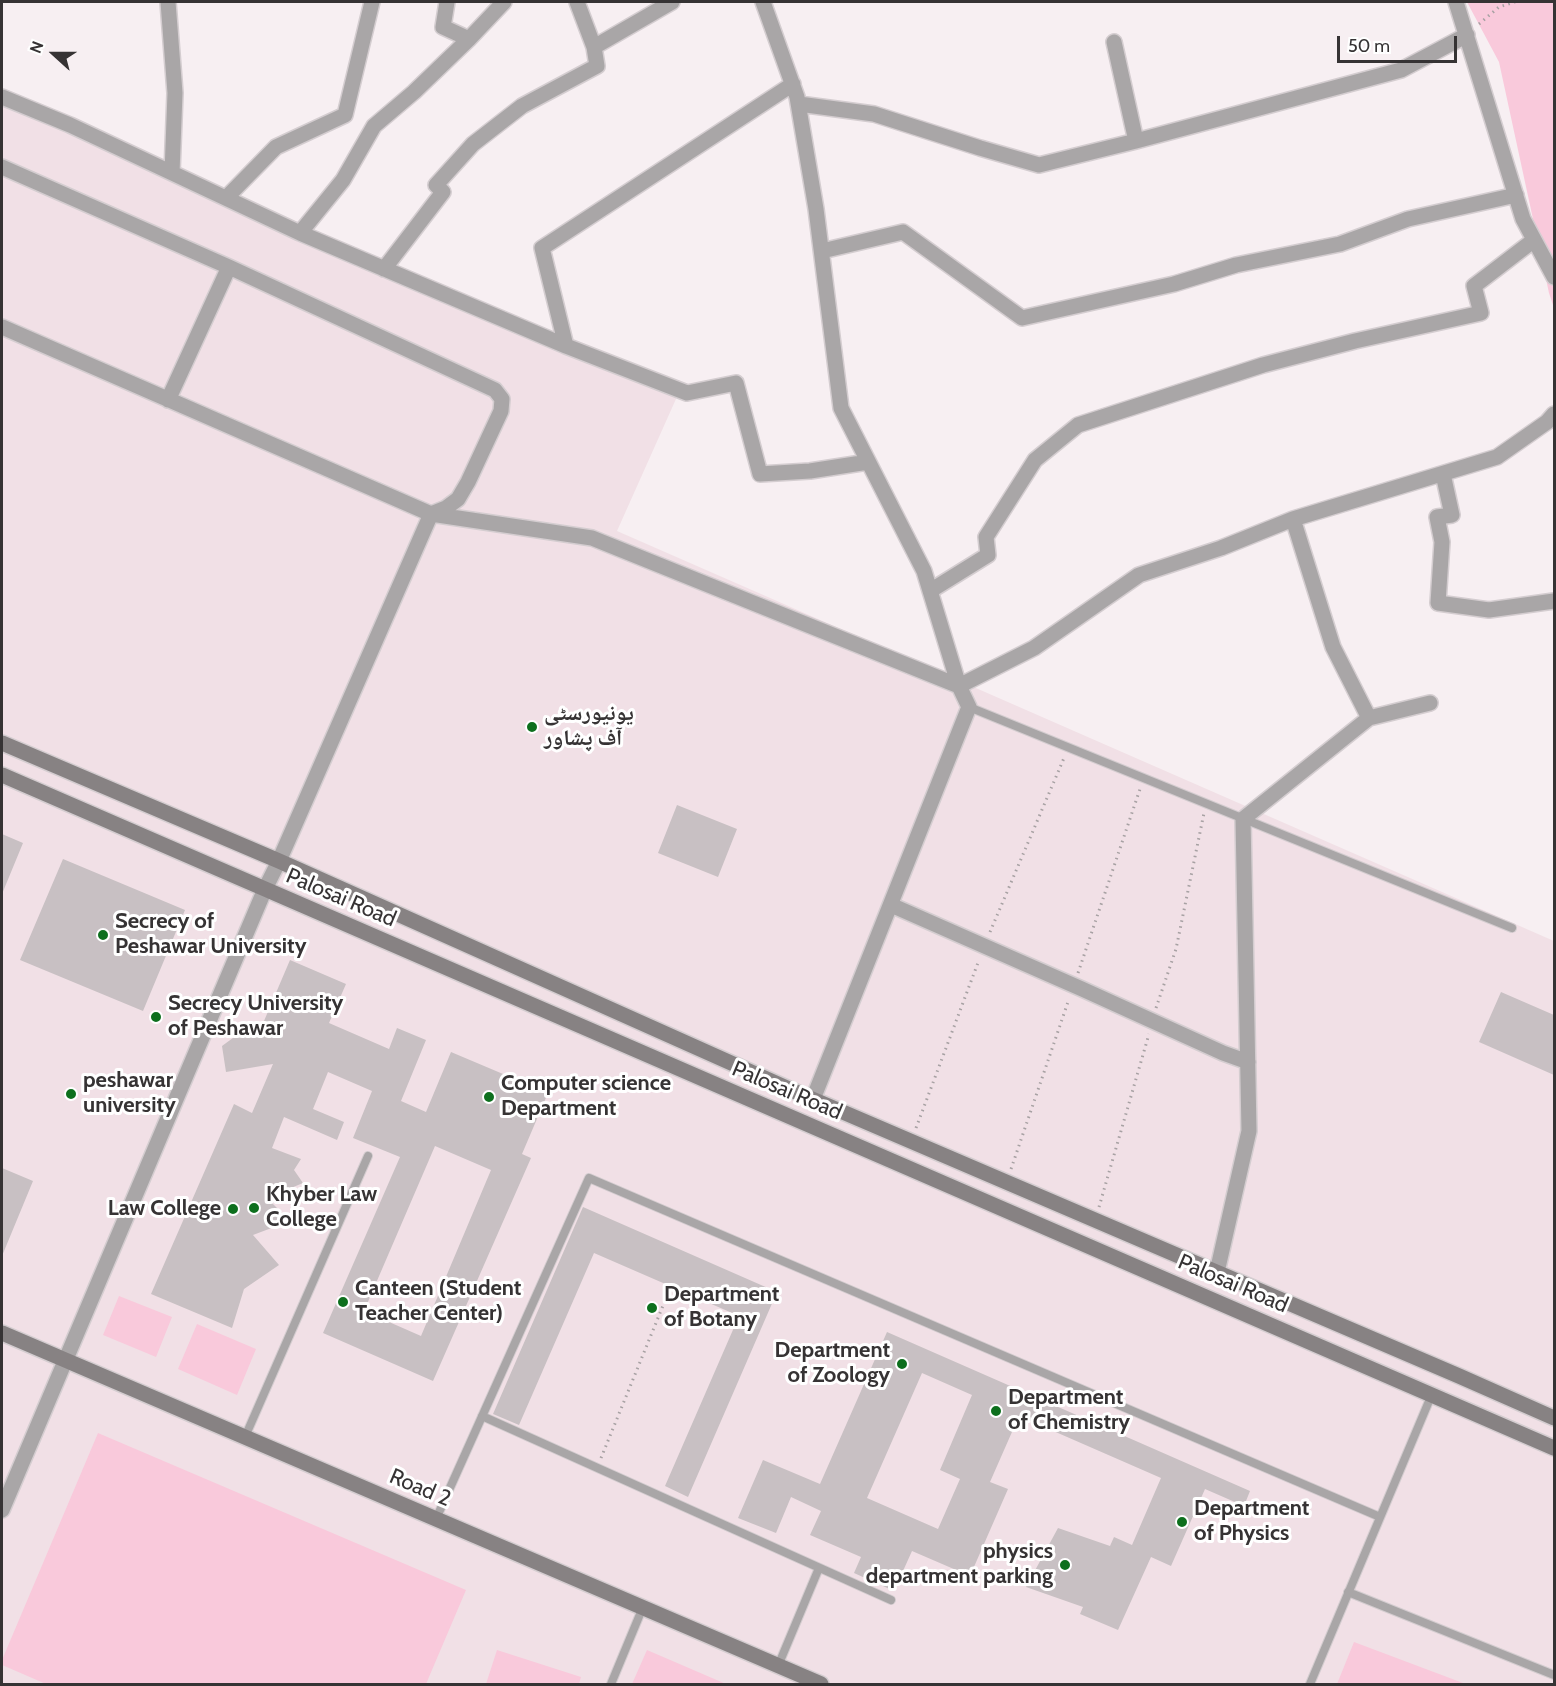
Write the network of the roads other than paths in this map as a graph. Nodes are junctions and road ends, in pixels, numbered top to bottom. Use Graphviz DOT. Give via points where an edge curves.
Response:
graph roads {
  1 [pos="168,2"];
  2 [pos="372,2"];
  3 [pos="447,2"];
  4 [pos="504,2"];
  5 [pos="577,2"];
  6 [pos="672,2"];
  7 [pos="763,2"];
  8 [pos="1456,2"];
  9 [pos="1467,35"];
  10 [pos="469,39"];
  11 [pos="1114,42"];
  12 [pos="594,47"];
  13 [pos="793,84"];
  14 [pos="2,96"];
  15 [pos="799,104"];
  16 [pos="1136,141"];
  17 [pos="2,167"];
  18 [pos="172,173"];
  19 [pos="1516,195"];
  20 [pos="225,198"];
  21 [pos="300,233"];
  22 [pos="1534,240"];
  23 [pos="822,251"];
  24 [pos="229,267"];
  25 [pos="384,269"];
  26 [pos="1554,277"];
  27 [pos="2,327"];
  28 [pos="566,346"];
  29 [pos="168,400"];
  30 [pos="1554,414"];
  31 [pos="868,462"];
  32 [pos="1443,474"];
  33 [pos="431,514"];
  34 [pos="1293,519"];
  35 [pos="930,591"];
  36 [pos="1554,601"];
  37 [pos="959,686"];
  38 [pos="1430,703"];
  39 [pos="969,707"];
  40 [pos="1370,718"];
  41 [pos="2,743"];
  42 [pos="2,776"];
  43 [pos="1243,819"];
  44 [pos="279,861"];
  45 [pos="265,889"];
  46 [pos="891,905"];
  47 [pos="1512,928"];
  48 [pos="1248,1062"];
  49 [pos="813,1099"];
  50 [pos="801,1122"];
  51 [pos="368,1155"];
  52 [pos="1126,1233"];
  53 [pos="1114,1257"];
  54 [pos="1217,1272"];
  55 [pos="2,1333"];
  56 [pos="65,1359"];
  57 [pos="1431,1394"];
  58 [pos="482,1416"];
  59 [pos="1554,1419"];
  60 [pos="245,1437"];
  61 [pos="1554,1448"];
  62 [pos="2,1510"];
  63 [pos="1380,1517"];
  64 [pos="436,1519"];
  65 [pos="819,1568"];
  66 [pos="1348,1593"];
  67 [pos="891,1600"];
  68 [pos="642,1607"];
  69 [pos="778,1665"];
  70 [pos="1554,1675"];
  71 [pos="611,1684"];
  72 [pos="821,1684"];
  73 [pos="1310,1684"];
  1 -- 18 [label="street" via="175,93"];
  2 -- 20 [label="street" via="345,115 276,147"];
  3 -- 10 [label="street" via="443,27"];
  4 -- 10 [label="street"];
  5 -- 12 [label="street"];
  6 -- 12 [label="street"];
  7 -- 13 [label="street"];
  8 -- 9 [label="street"];
  9 -- 16 [label="street" via="1401,70"];
  9 -- 19 [label="street"];
  10 -- 21 [label="street" via="374,126 343,180"];
  11 -- 16 [label="street"];
  12 -- 25 [label="street" via="597,66 522,106 473,144 436,185 443,192"];
  13 -- 15 [label="street"];
  13 -- 28 [label="street" via="542,248"];
  14 -- 18 [label="street"];
  15 -- 16 [label="street" via="874,114 1039,165"];
  15 -- 23 [label="street"];
  17 -- 24 [label="street"];
  18 -- 20 [label="street"];
  19 -- 22 [label="street"];
  19 -- 23 [label="street" via="1408,219 1340,244 1236,265 1174,284 1022,318 903,232"];
  20 -- 21 [label="street"];
  21 -- 25 [label="street"];
  22 -- 26 [label="street"];
  22 -- 35 [label="street" via="1474,286 1481,313 1263,364 1078,425 1035,460 986,537 988,555"];
  23 -- 31 [label="street" via="841,408"];
  24 -- 29 [label="street"];
  24 -- 33 [label="street" via="495,390 502,399 501,411 468,482 458,499"];
  25 -- 28 [label="street"];
  27 -- 29 [label="street"];
  28 -- 31 [label="street" via="687,393 736,383 760,474"];
  29 -- 33 [label="street"];
  30 -- 32 [label="street" via="1497,457"];
  31 -- 35 [label="street" via="924,571"];
  32 -- 34 [label="street"];
  32 -- 36 [label="street" via="1452,514 1437,517 1442,542 1438,603 1489,610"];
  33 -- 37 [label="street" via="592,538"];
  33 -- 44 [label="street"];
  34 -- 37 [label="street" via="1139,575 1034,648"];
  34 -- 40 [label="street" via="1333,647"];
  35 -- 37 [label="street"];
  37 -- 39 [label="street"];
  38 -- 40 [label="street"];
  39 -- 43 [label="lane"];
  39 -- 46 [label="street"];
  40 -- 43 [label="street"];
  41 -- 44 [label="street"];
  42 -- 45 [label="street, Palosai Road"];
  43 -- 47 [label="lane"];
  43 -- 48 [label="street"];
  44 -- 45 [label="street"];
  44 -- 49 [label="street"];
  45 -- 50 [label="street, Palosai Road"];
  45 -- 56 [label="street"];
  46 -- 48 [label="street"];
  46 -- 49 [label="street"];
  48 -- 54 [label="street" via="1249,1131"];
  49 -- 50 [label="street"];
  49 -- 52 [label="street"];
  50 -- 53 [label="street, Palosai Road"];
  51 -- 60 [label="lane"];
  52 -- 53 [label="street"];
  52 -- 54 [label="street"];
  53 -- 57 [label="street, Palosai Road"];
  54 -- 59 [label="street"];
  55 -- 56 [label="street, Road 2"];
  56 -- 60 [label="street, Road 2"];
  56 -- 62 [label="street"];
  57 -- 61 [label="street, Palosai Road"];
  57 -- 63 [label="lane"];
  58 -- 63 [label="lane" via="589,1178"];
  58 -- 64 [label="lane"];
  58 -- 65 [label="lane"];
  60 -- 64 [label="street, Road 2"];
  63 -- 66 [label="lane"];
  64 -- 68 [label="street, Road 2"];
  65 -- 67 [label="lane"];
  65 -- 69 [label="lane"];
  66 -- 70 [label="lane"];
  66 -- 73 [label="lane"];
  68 -- 69 [label="street, Road 2"];
  68 -- 71 [label="lane"];
  69 -- 72 [label="street, Road 2"];
}
